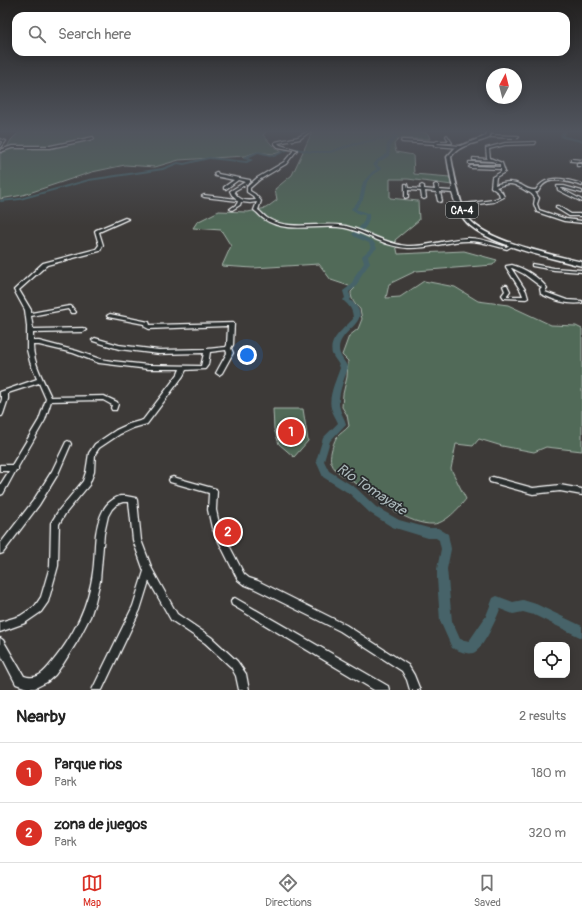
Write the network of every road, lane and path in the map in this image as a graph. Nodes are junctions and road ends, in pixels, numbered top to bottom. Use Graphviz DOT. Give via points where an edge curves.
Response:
graph roads {
  1 [pos="286,162"];
  2 [pos="450,162"];
  3 [pos="453,162"];
  4 [pos="497,162"];
  5 [pos="501,164"];
  6 [pos="502,168"];
  7 [pos="485,170"];
  8 [pos="216,173"];
  9 [pos="500,173"];
  10 [pos="236,180"];
  11 [pos="257,180"];
  12 [pos="494,180"];
  13 [pos="249,181"];
  14 [pos="505,182"];
  15 [pos="582,184"];
  16 [pos="436,185"];
  17 [pos="494,187"];
  18 [pos="225,188"];
  19 [pos="422,188"];
  20 [pos="454,189"];
  21 [pos="438,191"];
  22 [pos="532,191"];
  23 [pos="582,192"];
  24 [pos="204,196"];
  25 [pos="406,197"];
  26 [pos="424,198"];
  27 [pos="240,200"];
  28 [pos="440,200"];
  29 [pos="259,201"];
  30 [pos="582,201"];
  31 [pos="461,204"];
  32 [pos="556,207"];
  33 [pos="232,208"];
  34 [pos="582,215"];
  35 [pos="126,219"];
  36 [pos="582,222"];
  37 [pos="512,245"];
  38 [pos="520,247"];
  39 [pos="582,263"];
  40 [pos="534,265"];
  41 [pos="582,271"];
  42 [pos="505,286"];
  43 [pos="582,302"];
  44 [pos="73,312"];
  45 [pos="29,315"];
  46 [pos="110,316"];
  47 [pos="83,330"];
  48 [pos="30,331"];
  49 [pos="95,340"];
  50 [pos="30,343"];
  51 [pos="228,348"];
  52 [pos="207,351"];
  53 [pos="184,367"];
  54 [pos="219,373"];
  55 [pos="40,380"];
  56 [pos="2,393"];
  57 [pos="49,399"];
  58 [pos="114,408"];
  59 [pos="0,414"];
  60 [pos="68,444"];
  61 [pos="0,468"];
  62 [pos="14,468"];
  63 [pos="173,480"];
  64 [pos="493,480"];
  65 [pos="0,492"];
  66 [pos="582,492"];
  67 [pos="0,550"];
  68 [pos="148,571"];
  69 [pos="235,602"];
  70 [pos="0,627"];
  71 [pos="0,643"];
  72 [pos="97,690"];
  73 [pos="244,690"];
  74 [pos="384,690"];
  75 [pos="414,690"];
  1 -- 11 [label="street"];
  2 -- 20 [label="main road, CA-4"];
  3 -- 31 [label="main road, CA-4"];
  4 -- 5 [label="street"];
  5 -- 6 [label="street"];
  5 -- 6 [label="street" via="470,165"];
  6 -- 9 [label="street" via="503,172"];
  7 -- 9 [label="street"];
  8 -- 10 [label="street"];
  9 -- 12 [label="street"];
  10 -- 13 [label="street"];
  10 -- 18 [label="street"];
  11 -- 13 [label="street"];
  11 -- 29 [label="street" via="248,190"];
  12 -- 14 [label="street"];
  12 -- 17 [label="street"];
  13 -- 27 [label="street" via="232,191"];
  14 -- 17 [label="street"];
  14 -- 22 [label="street" via="518,183"];
  15 -- 22 [label="street" via="553,180 539,186 537,191"];
  16 -- 21 [label="street"];
  17 -- 31 [label="street" via="501,194 502,197 499,199"];
  19 -- 21 [label="street"];
  19 -- 25 [label="street" via="406,187"];
  19 -- 26 [label="street"];
  20 -- 21 [label="street"];
  20 -- 31 [label="main road, CA-4"];
  21 -- 28 [label="street"];
  22 -- 36 [label="street" via="537,198 538,211 565,220"];
  23 -- 30 [label="street" via="558,187"];
  24 -- 27 [label="street"];
  27 -- 29 [label="street"];
  27 -- 33 [label="street" via="239,204"];
  29 -- 37 [label="street" via="257,211 276,224 333,225 356,230 371,238 400,246 427,246 463,240 507,248"];
  31 -- 37 [label="main road, CA-4" via="465,216 476,228"];
  31 -- 38 [label="main road, CA-4" via="468,217 480,228"];
  32 -- 34 [label="street" via="570,215"];
  35 -- 45 [label="street" via="97,231 101,245 98,250 48,262 18,288 16,293"];
  37 -- 38 [label="main road, CA-4"];
  38 -- 39 [label="main road, CA-4"];
  40 -- 41 [label="street"];
  42 -- 43 [label="street" via="508,291 504,295 506,297 526,298 508,268 518,268 545,288 542,289 543,293 562,301"];
  44 -- 45 [label="street" via="69,307"];
  45 -- 48 [label="street"];
  46 -- 51 [label="street" via="147,323 149,327 230,324"];
  47 -- 48 [label="street"];
  48 -- 50 [label="street"];
  49 -- 52 [label="street" via="135,350"];
  50 -- 53 [label="street" via="39,343 105,362 148,367"];
  50 -- 55 [label="street" via="33,362"];
  51 -- 52 [label="street"];
  51 -- 54 [label="street" via="230,352"];
  52 -- 53 [label="street" via="203,368"];
  53 -- 70 [label="street" via="181,375 145,422 118,432 97,446 92,453 86,483 56,523 54,566 45,599 38,609 22,620"];
  55 -- 56 [label="street"];
  55 -- 57 [label="street"];
  56 -- 59 [label="street" via="5,399"];
  57 -- 58 [label="street" via="104,398 115,404"];
  57 -- 62 [label="street" via="42,420"];
  60 -- 67 [label="street" via="36,504"];
  61 -- 62 [label="street"];
  62 -- 65 [label="street"];
  63 -- 75 [label="street" via="213,491 212,510 216,528 241,577 343,628 405,668"];
  64 -- 66 [label="street" via="533,491 560,488"];
  68 -- 71 [label="street" via="137,540 133,500 123,498 110,506 101,528 96,579 90,605 59,662 46,676 34,683 27,683 20,680"];
  68 -- 72 [label="street" via="137,607"];
  68 -- 73 [label="street" via="174,616 208,640 234,664 241,674"];
  69 -- 74 [label="street"];
}
